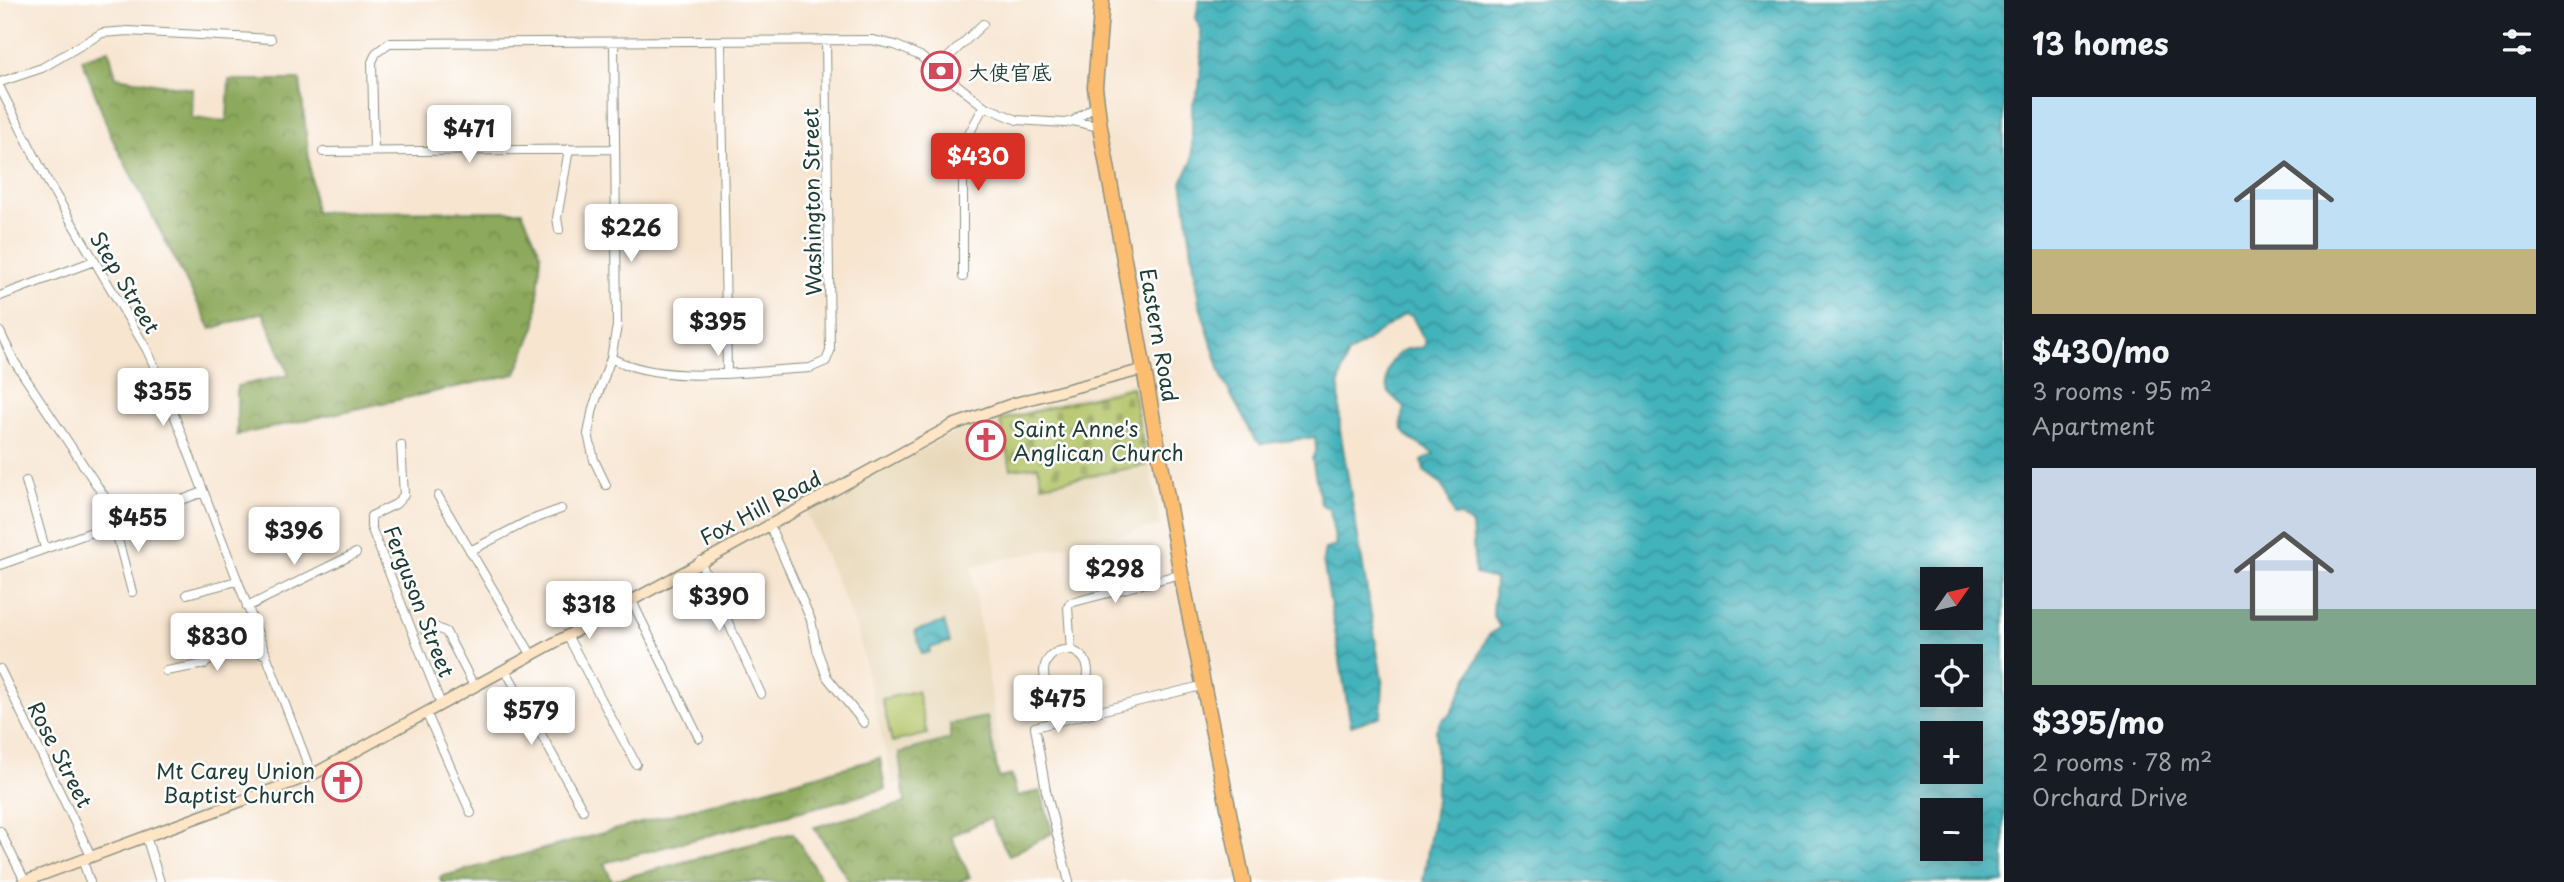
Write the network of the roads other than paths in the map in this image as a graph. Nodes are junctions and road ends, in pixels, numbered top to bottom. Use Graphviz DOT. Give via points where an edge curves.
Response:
graph roads {
  1 [pos="1102,0"];
  2 [pos="982,24"];
  3 [pos="271,39"];
  4 [pos="826,40"];
  5 [pos="614,42"];
  6 [pos="721,42"];
  7 [pos="938,67"];
  8 [pos="0,82"];
  9 [pos="0,88"];
  10 [pos="1097,104"];
  11 [pos="984,106"];
  12 [pos="1073,121"];
  13 [pos="1100,127"];
  14 [pos="569,149"];
  15 [pos="615,149"];
  16 [pos="374,151"];
  17 [pos="323,152"];
  18 [pos="559,230"];
  19 [pos="94,261"];
  20 [pos="963,277"];
  21 [pos="0,296"];
  22 [pos="0,332"];
  23 [pos="611,358"];
  24 [pos="1145,369"];
  25 [pos="727,372"];
  26 [pos="401,445"];
  27 [pos="26,481"];
  28 [pos="606,485"];
  29 [pos="201,493"];
  30 [pos="438,496"];
  31 [pos="561,509"];
  32 [pos="116,522"];
  33 [pos="769,524"];
  34 [pos="45,548"];
  35 [pos="470,551"];
  36 [pos="356,553"];
  37 [pos="700,561"];
  38 [pos="0,565"];
  39 [pos="1181,575"];
  40 [pos="237,581"];
  41 [pos="132,592"];
  42 [pos="187,594"];
  43 [pos="631,599"];
  44 [pos="247,607"];
  45 [pos="425,631"];
  46 [pos="567,635"];
  47 [pos="1071,651"];
  48 [pos="531,654"];
  49 [pos="266,655"];
  50 [pos="0,669"];
  51 [pos="505,669"];
  52 [pos="166,671"];
  53 [pos="1205,685"];
  54 [pos="474,686"];
  55 [pos="761,694"];
  56 [pos="1070,694"];
  57 [pos="441,704"];
  58 [pos="426,712"];
  59 [pos="1077,715"];
  60 [pos="864,723"];
  61 [pos="699,738"];
  62 [pos="636,764"];
  63 [pos="312,775"];
  64 [pos="583,810"];
  65 [pos="471,813"];
  66 [pos="0,831"];
  67 [pos="146,836"];
  68 [pos="86,858"];
  69 [pos="24,882"];
  70 [pos="90,882"];
  71 [pos="160,882"];
  72 [pos="1069,882"];
  73 [pos="1243,882"];
  1 -- 10 [label="highway, Eastern Road" via="1096,46"];
  2 -- 7 [label="street"];
  3 -- 8 [label="street" via="102,33 42,68"];
  4 -- 6 [label="street"];
  4 -- 7 [label="street" via="895,45"];
  4 -- 25 [label="street, Washington Street" via="830,351 826,361 810,368"];
  5 -- 6 [label="street"];
  5 -- 15 [label="street"];
  5 -- 16 [label="street" via="389,43 372,62"];
  6 -- 25 [label="street"];
  7 -- 11 [label="street"];
  9 -- 19 [label="street, Step Street"];
  10 -- 12 [label="street"];
  10 -- 13 [label="highway, Eastern Road"];
  11 -- 12 [label="street" via="1017,120"];
  11 -- 20 [label="street" via="963,156"];
  12 -- 13 [label="street"];
  13 -- 24 [label="highway, Eastern Road"];
  14 -- 15 [label="street"];
  14 -- 16 [label="street"];
  14 -- 18 [label="street"];
  15 -- 23 [label="street" via="618,302"];
  16 -- 17 [label="street"];
  19 -- 21 [label="street"];
  19 -- 29 [label="street, Step Street" via="152,361"];
  22 -- 32 [label="street" via="14,361 98,485"];
  23 -- 25 [label="street" via="652,372"];
  23 -- 28 [label="street" via="588,434"];
  24 -- 33 [label="main road, Fox Hill Road" via="1015,403 953,425"];
  24 -- 39 [label="highway, Eastern Road"];
  26 -- 57 [label="street, Ferguson Street" via="404,495 371,516 371,527"];
  27 -- 34 [label="street"];
  29 -- 32 [label="street"];
  29 -- 40 [label="street, Step Street"];
  30 -- 35 [label="street"];
  31 -- 35 [label="street"];
  32 -- 34 [label="street"];
  32 -- 41 [label="street"];
  33 -- 37 [label="main road, Fox Hill Road"];
  33 -- 60 [label="street" via="811,620 827,677"];
  34 -- 38 [label="street"];
  35 -- 48 [label="street"];
  36 -- 44 [label="street"];
  37 -- 43 [label="main road, Fox Hill Road"];
  37 -- 55 [label="street"];
  39 -- 47 [label="street" via="1070,603"];
  39 -- 53 [label="highway, Eastern Road"];
  40 -- 42 [label="street"];
  40 -- 44 [label="street, Step Street"];
  43 -- 46 [label="main road, Fox Hill Road"];
  43 -- 61 [label="street"];
  44 -- 49 [label="street, Step Street"];
  45 -- 54 [label="street" via="435,627 446,632"];
  46 -- 48 [label="main road, Fox Hill Road"];
  46 -- 62 [label="street"];
  47 -- 56 [label="street" via="1083,659 1087,673 1082,687"];
  47 -- 56 [label="street" via="1057,652 1044,668 1050,688"];
  48 -- 51 [label="main road, Fox Hill Road"];
  49 -- 52 [label="street" via="236,645 222,647 205,664"];
  49 -- 63 [label="street, Step Street"];
  50 -- 68 [label="street, Rose Street"];
  51 -- 54 [label="main road, Fox Hill Road"];
  51 -- 64 [label="street"];
  53 -- 59 [label="street"];
  53 -- 73 [label="highway, Eastern Road"];
  54 -- 57 [label="main road, Fox Hill Road"];
  56 -- 59 [label="street"];
  57 -- 58 [label="main road, Fox Hill Road"];
  58 -- 63 [label="main road, Fox Hill Road"];
  58 -- 65 [label="street"];
  59 -- 72 [label="street" via="1039,724 1034,734"];
  63 -- 67 [label="main road, Fox Hill Road"];
  66 -- 69 [label="street"];
  67 -- 68 [label="main road, Fox Hill Road"];
  67 -- 71 [label="street"];
  68 -- 69 [label="main road, Fox Hill Road"];
  68 -- 70 [label="street, Rose Street"];
}
